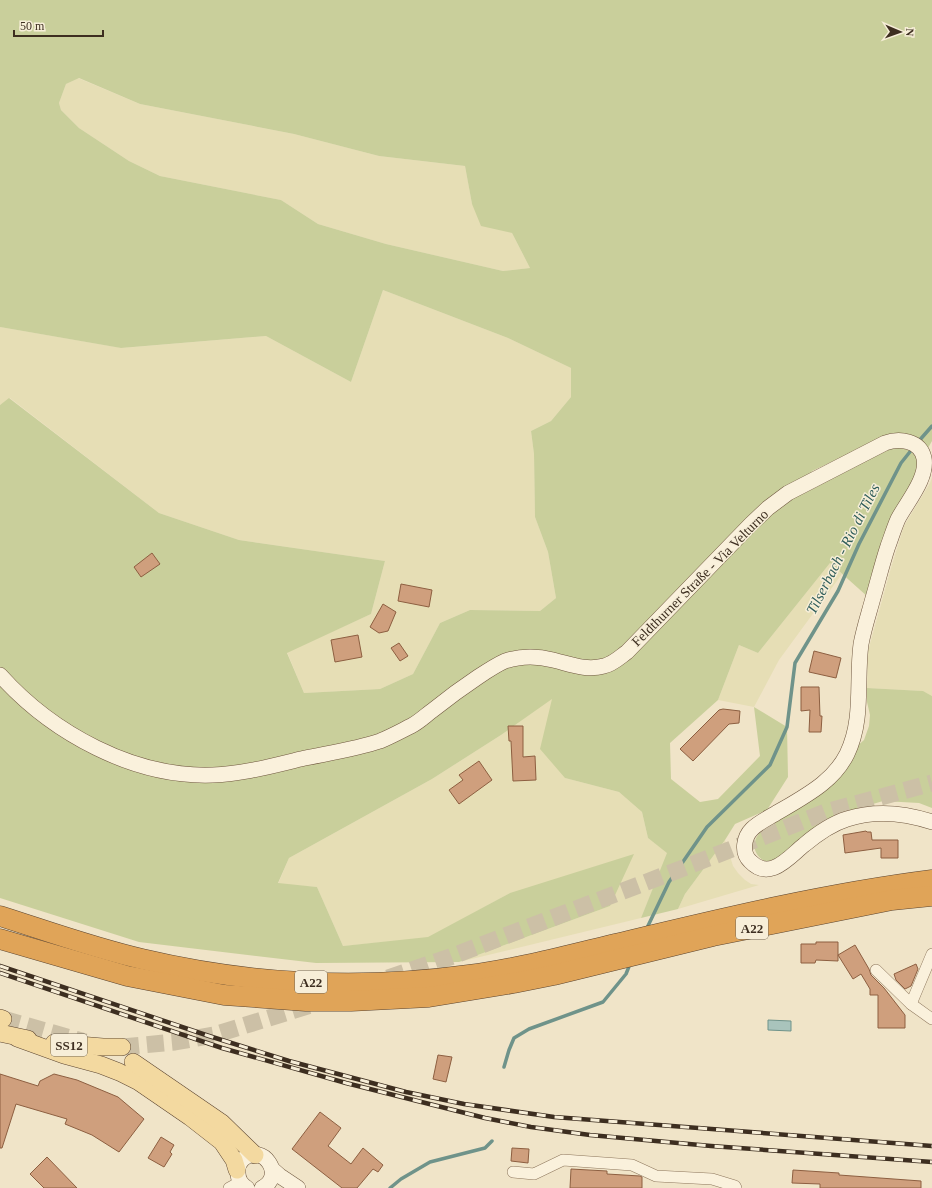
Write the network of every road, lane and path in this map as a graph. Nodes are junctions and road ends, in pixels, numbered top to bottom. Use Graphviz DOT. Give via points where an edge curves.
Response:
graph roads {
  1 [pos="0,675"];
  2 [pos="932,822"];
  3 [pos="932,880"];
  4 [pos="932,896"];
  5 [pos="0,916"];
  6 [pos="674,938"];
  7 [pos="0,939"];
  8 [pos="623,950"];
  9 [pos="932,954"];
  10 [pos="876,970"];
  11 [pos="911,1004"];
  12 [pos="932,1019"];
  13 [pos="1,1023"];
  14 [pos="17,1038"];
  15 [pos="122,1047"];
  16 [pos="133,1062"];
  17 [pos="255,1154"];
  18 [pos="272,1169"];
  19 [pos="513,1172"];
  20 [pos="239,1182"];
  21 [pos="268,1187"];
  22 [pos="298,1188"];
  23 [pos="736,1188"];
  1 -- 2 [label="street, Feldthurner Straße - Via Velturno" via="39,713 58,725 100,749 144,767 169,773 215,775 246,772 380,740 414,725 491,668 505,661 542,657 577,667 594,668 615,661 627,652 768,508 788,493 886,443 898,440 915,446 922,453 924,469 897,521 864,627 859,663 857,723 847,755 833,775 822,784 751,830 747,837 746,857 755,866 769,869 782,865 819,833 849,818 888,813 903,814"];
  3 -- 6 [label="highway, A22" via="889,885 730,917"];
  4 -- 6 [label="highway, A22" via="892,900 713,936"];
  5 -- 8 [label="highway, A22" via="139,959 269,980 382,982 466,975"];
  6 -- 8 [label="highway, A22"];
  7 -- 8 [label="highway, A22" via="127,976 176,986 224,995 306,1001 429,997 514,984 554,975"];
  9 -- 11 [label="street"];
  10 -- 11 [label="street"];
  11 -- 12 [label="street"];
  13 -- 14 [label="main road, SS12"];
  14 -- 15 [label="main road, SS12" via="60,1044"];
  14 -- 20 [label="main road" via="101,1065 139,1082 222,1142 234,1160"];
  16 -- 17 [label="main road" via="222,1123"];
  17 -- 18 [label="street" via="266,1159"];
  17 -- 20 [label="street" via="241,1161"];
  18 -- 21 [label="street"];
  18 -- 22 [label="street"];
  19 -- 23 [label="street" via="534,1174 563,1160 624,1164 656,1176 712,1179"];
}
